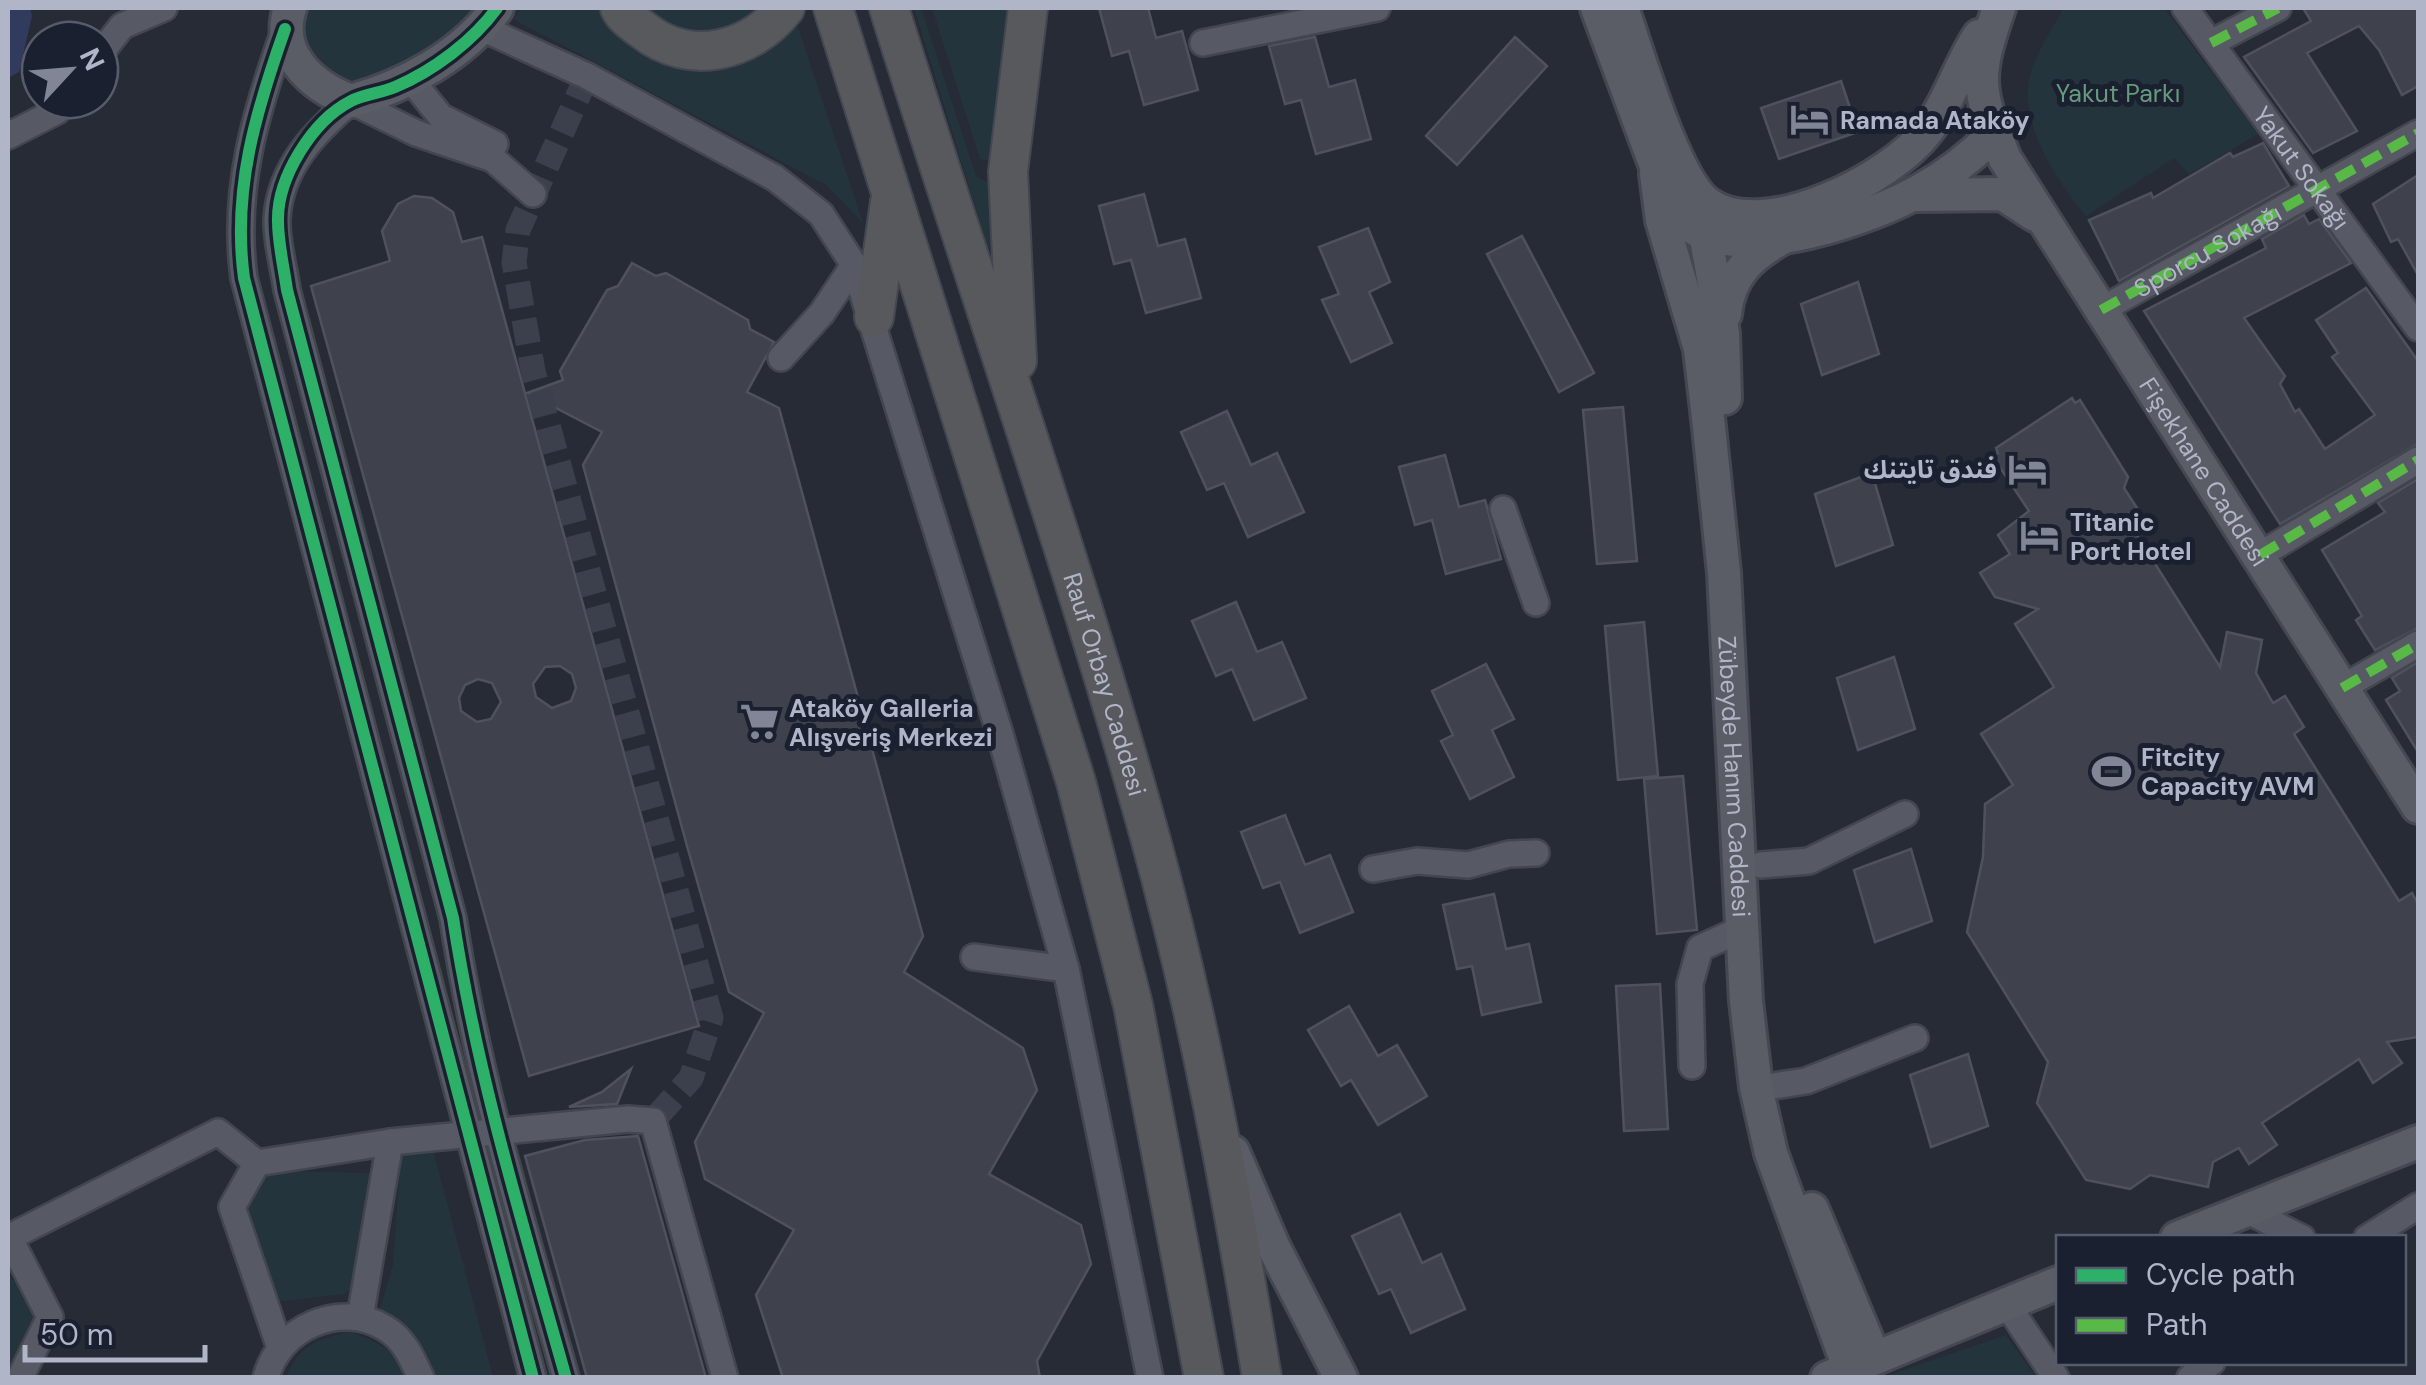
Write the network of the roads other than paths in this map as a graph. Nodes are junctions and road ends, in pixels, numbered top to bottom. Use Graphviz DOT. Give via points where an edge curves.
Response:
graph roads {
  1 [pos="164,8"];
  2 [pos="620,8"];
  3 [pos="785,8"];
  4 [pos="833,8"];
  5 [pos="890,8"];
  6 [pos="1028,8"];
  7 [pos="1377,8"];
  8 [pos="1597,8"];
  9 [pos="1622,8"];
  10 [pos="1998,8"];
  11 [pos="2023,8"];
  12 [pos="2186,8"];
  13 [pos="2278,8"];
  14 [pos="287,18"];
  15 [pos="489,18"];
  16 [pos="120,29"];
  17 [pos="1203,43"];
  18 [pos="2211,43"];
  19 [pos="1981,60"];
  20 [pos="410,80"];
  21 [pos="351,101"];
  22 [pos="41,120"];
  23 [pos="1994,133"];
  24 [pos="2418,133"];
  25 [pos="8,136"];
  26 [pos="1656,174"];
  27 [pos="1968,175"];
  28 [pos="2316,188"];
  29 [pos="892,190"];
  30 [pos="1706,219"];
  31 [pos="2042,222"];
  32 [pos="1784,237"];
  33 [pos="854,265"];
  34 [pos="2101,310"];
  35 [pos="874,318"];
  36 [pos="2418,328"];
  37 [pos="1723,333"];
  38 [pos="781,358"];
  39 [pos="1023,423"];
  40 [pos="2418,460"];
  41 [pos="1503,509"];
  42 [pos="2260,555"];
  43 [pos="1536,603"];
  44 [pos="2418,644"];
  45 [pos="2342,688"];
  46 [pos="2418,807"];
  47 [pos="1905,814"];
  48 [pos="1536,853"];
  49 [pos="1761,865"];
  50 [pos="1372,869"];
  51 [pos="1742,929"];
  52 [pos="974,956"];
  53 [pos="1066,969"];
  54 [pos="1915,1038"];
  55 [pos="1692,1066"];
  56 [pos="1764,1086"];
  57 [pos="1211,1087"];
  58 [pos="498,1133"];
  59 [pos="470,1136"];
  60 [pos="390,1142"];
  61 [pos="2418,1142"];
  62 [pos="257,1162"];
  63 [pos="2418,1206"];
  64 [pos="2248,1211"];
  65 [pos="2185,1235"];
  66 [pos="2296,1235"];
  67 [pos="2372,1235"];
  68 [pos="8,1237"];
  69 [pos="2056,1284"];
  70 [pos="2006,1303"];
  71 [pos="360,1318"];
  72 [pos="280,1348"];
  73 [pos="2199,1370"];
  74 [pos="1842,1371"];
  75 [pos="20,1378"];
  76 [pos="266,1378"];
  77 [pos="421,1378"];
  78 [pos="533,1378"];
  79 [pos="566,1378"];
  80 [pos="725,1378"];
  81 [pos="1150,1378"];
  82 [pos="1204,1378"];
  83 [pos="1262,1378"];
  84 [pos="1341,1378"];
  85 [pos="2056,1378"];
  86 [pos="2229,1378"];
  1 -- 16 [label="street"];
  2 -- 3 [label="highway" via="650,36 702,51 753,39"];
  4 -- 29 [label="highway"];
  5 -- 39 [label="highway, Rauf Orbay Caddesi"];
  6 -- 39 [label="highway" via="1008,172"];
  7 -- 17 [label="street"];
  8 -- 26 [label="main road, Zübeyde Hanım Caddesi"];
  9 -- 30 [label="main road"];
  10 -- 19 [label="main road, Fişekhane Caddesi"];
  10 -- 30 [label="main road" via="1930,128 1896,165 1864,184 1783,211"];
  11 -- 23 [label="main road" via="2009,38"];
  12 -- 18 [label="street, Yakut Sokağı"];
  13 -- 18 [label="street"];
  14 -- 21 [label="main road" via="290,52 316,86"];
  14 -- 59 [label="street" via="254,117 241,188 244,278"];
  15 -- 20 [label="main road"];
  15 -- 33 [label="street" via="775,178 821,214"];
  18 -- 28 [label="street, Yakut Sokağı"];
  19 -- 23 [label="main road, Fişekhane Caddesi" via="1984,112"];
  19 -- 27 [label="main road" via="1966,116"];
  20 -- 21 [label="main road"];
  20 -- 21 [label="street" via="441,116 524,161 533,194 493,159 416,133"];
  21 -- 58 [label="street" via="311,134 290,175 277,218 287,290 453,918"];
  22 -- 25 [label="street"];
  23 -- 27 [label="main road"];
  23 -- 31 [label="main road, Fişekhane Caddesi"];
  24 -- 28 [label="street, Sporcu Sokağı"];
  26 -- 30 [label="main road, Zübeyde Hanım Caddesi" via="1677,212"];
  26 -- 51 [label="main road, Zübeyde Hanım Caddesi" via="1662,220 1700,349 1710,426"];
  27 -- 31 [label="main road"];
  27 -- 32 [label="main road"];
  28 -- 34 [label="street, Sporcu Sokağı"];
  28 -- 36 [label="street, Yakut Sokağı"];
  29 -- 35 [label="highway"];
  29 -- 82 [label="highway" via="1034,641 1106,896"];
  30 -- 32 [label="main road" via="1739,240"];
  30 -- 37 [label="main road"];
  31 -- 34 [label="main road, Fişekhane Caddesi"];
  32 -- 37 [label="main road" via="1738,274"];
  33 -- 35 [label="street"];
  33 -- 38 [label="street" via="822,314"];
  34 -- 42 [label="main road, Fişekhane Caddesi"];
  35 -- 53 [label="street"];
  37 -- 49 [label="main road, Zübeyde Hanım Caddesi"];
  39 -- 57 [label="highway, Rauf Orbay Caddesi" via="1150,837"];
  40 -- 42 [label="street"];
  41 -- 43 [label="street"];
  42 -- 45 [label="main road, Fişekhane Caddesi"];
  44 -- 45 [label="street"];
  45 -- 46 [label="main road, Fişekhane Caddesi"];
  47 -- 49 [label="street" via="1809,861"];
  48 -- 50 [label="street" via="1468,866 1417,860"];
  49 -- 56 [label="main road, Zübeyde Hanım Caddesi"];
  51 -- 55 [label="street" via="1700,948 1690,984"];
  51 -- 56 [label="main road, Zübeyde Hanım Caddesi"];
  52 -- 53 [label="street"];
  53 -- 81 [label="street"];
  54 -- 56 [label="street" via="1806,1082"];
  56 -- 74 [label="main road, Zübeyde Hanım Caddesi"];
  57 -- 83 [label="highway, Rauf Orbay Caddesi"];
  57 -- 84 [label="main road" via="1256,1212"];
  58 -- 59 [label="street"];
  58 -- 79 [label="street"];
  58 -- 80 [label="street" via="653,1122"];
  59 -- 60 [label="street"];
  59 -- 78 [label="street"];
  60 -- 62 [label="street"];
  60 -- 71 [label="street"];
  61 -- 64 [label="main road"];
  62 -- 68 [label="street" via="218,1132"];
  62 -- 72 [label="street" via="232,1208"];
  63 -- 67 [label="street"];
  64 -- 65 [label="main road"];
  64 -- 66 [label="street"];
  68 -- 75 [label="street" via="50,1317"];
  69 -- 70 [label="main road"];
  70 -- 74 [label="main road"];
  70 -- 85 [label="street"];
  71 -- 72 [label="street" via="332,1317 300,1329"];
  71 -- 77 [label="street" via="406,1346"];
  72 -- 76 [label="street"];
  73 -- 86 [label="street"];
}
